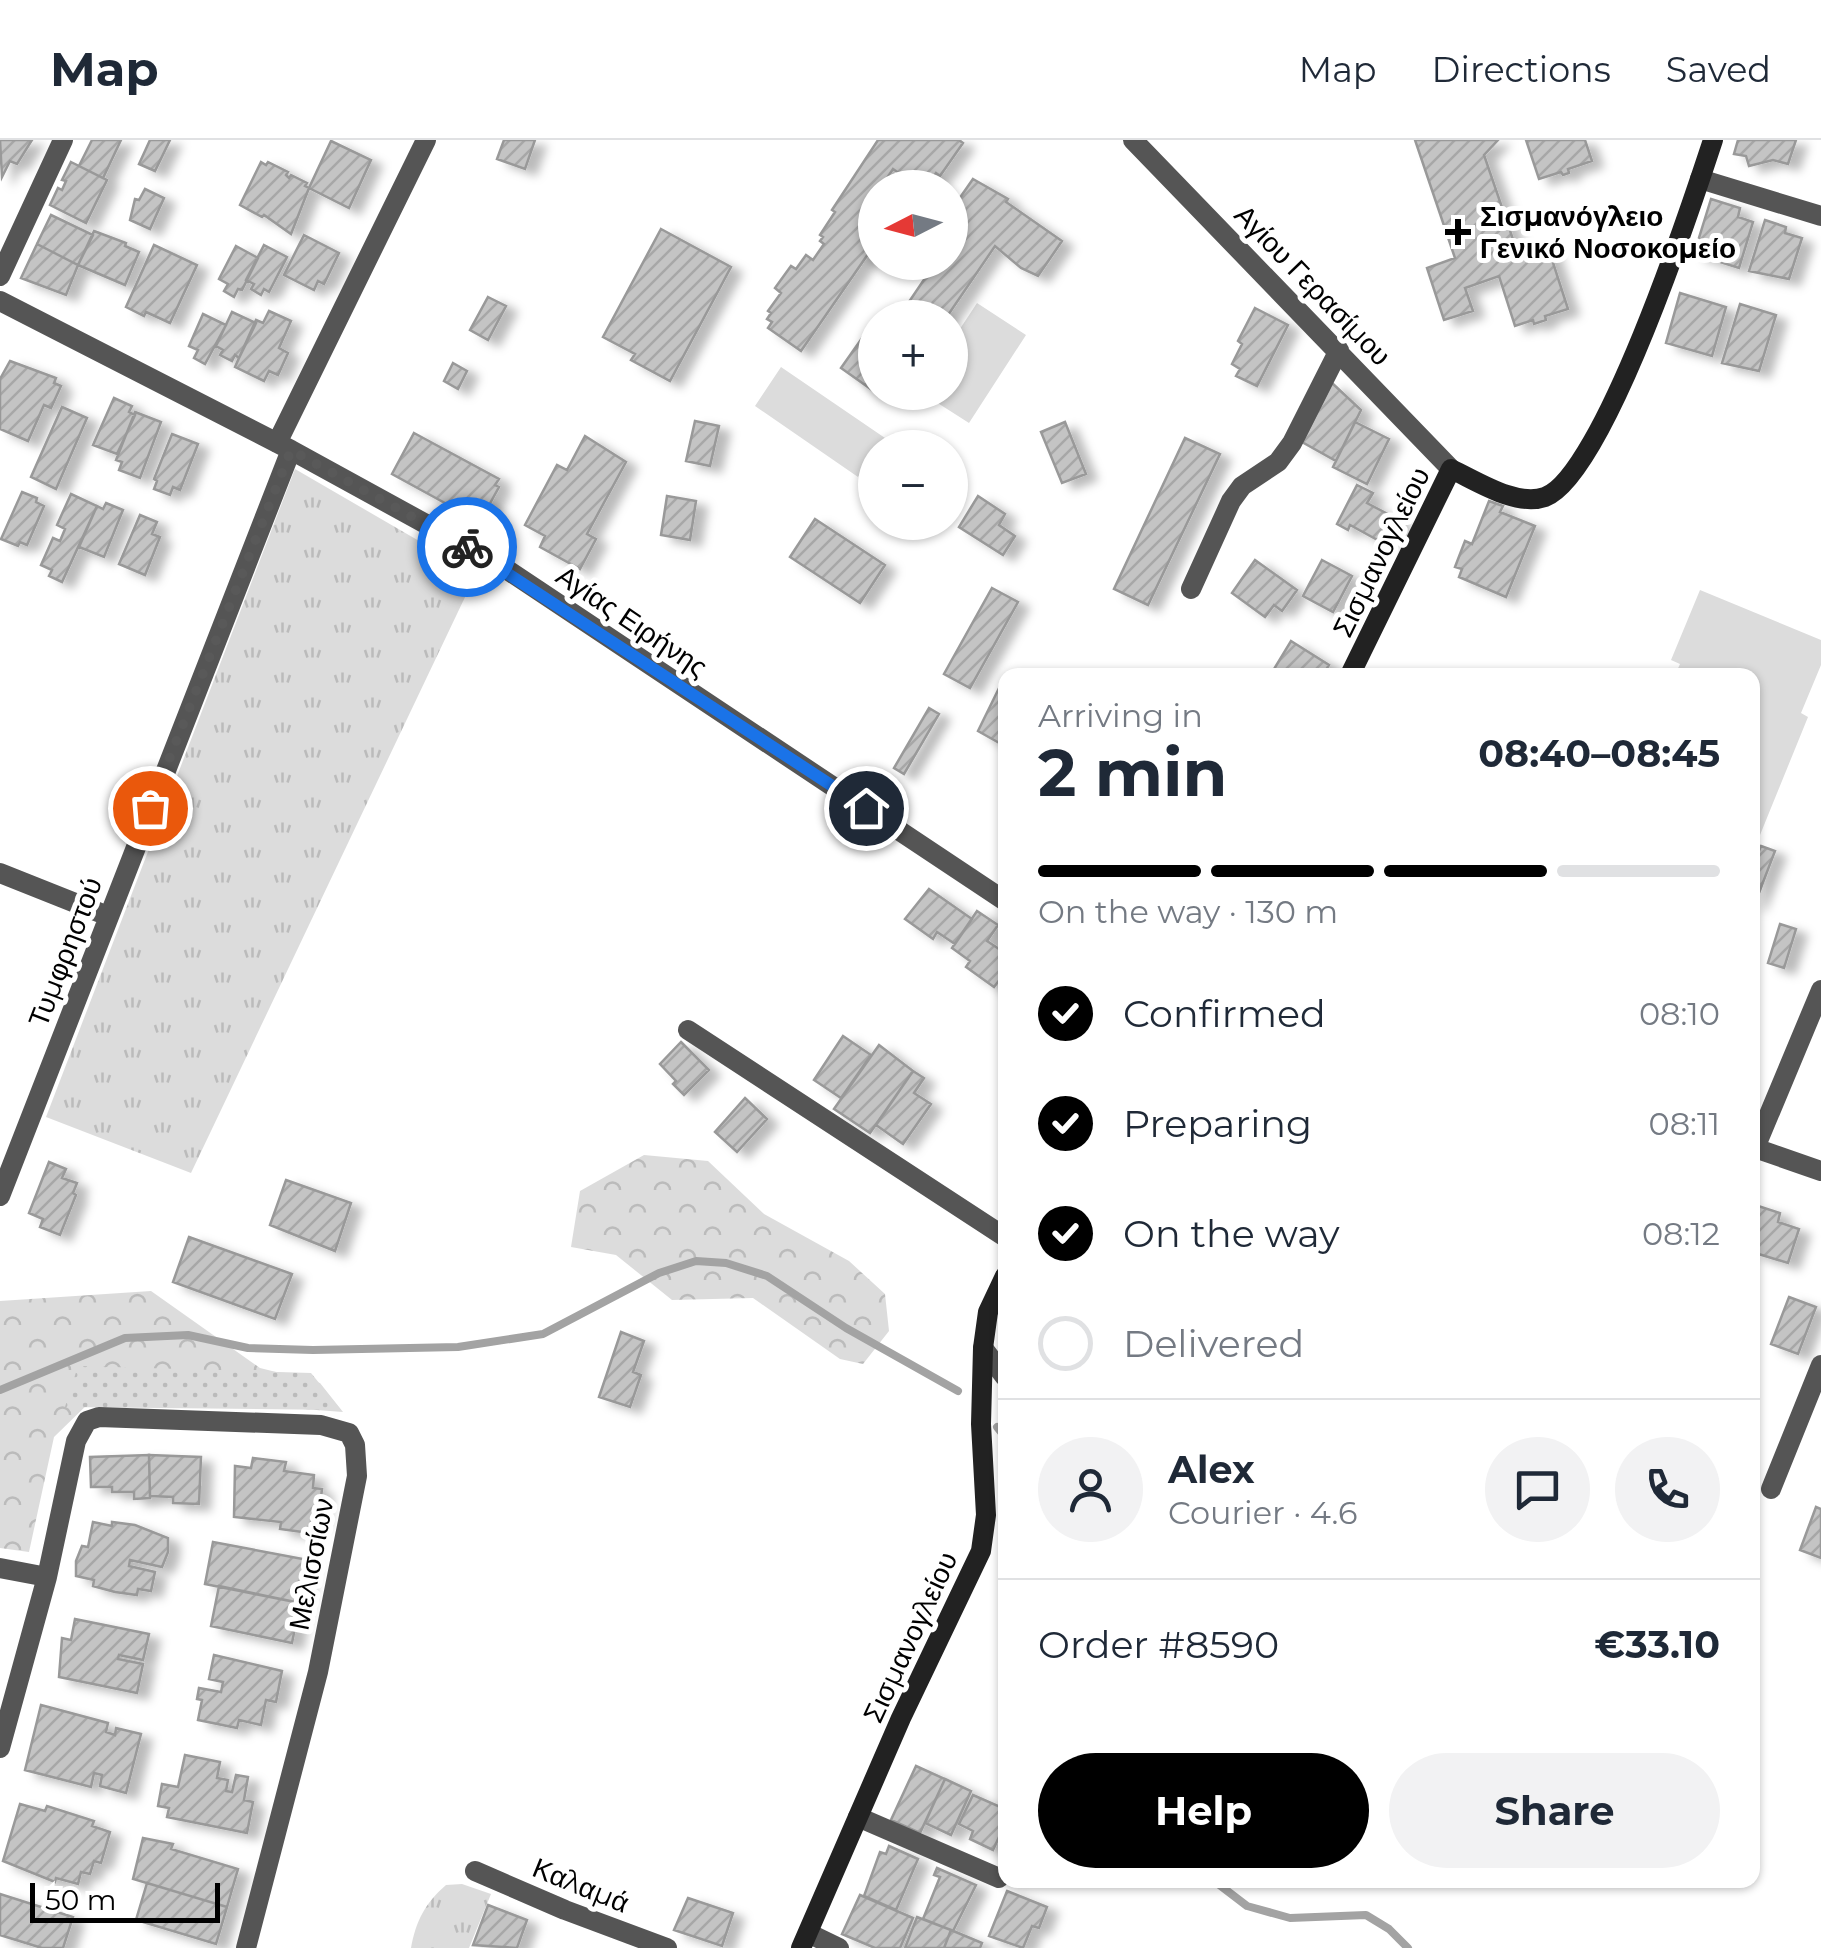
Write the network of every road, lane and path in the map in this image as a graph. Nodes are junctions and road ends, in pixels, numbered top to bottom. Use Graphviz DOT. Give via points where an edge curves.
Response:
graph roads {
  1 [pos="63,140"];
  2 [pos="426,140"];
  3 [pos="1133,140"];
  4 [pos="1713,140"];
  5 [pos="1700,179"];
  6 [pos="1821,216"];
  7 [pos="0,276"];
  8 [pos="2,309"];
  9 [pos="1338,350"];
  10 [pos="284,447"];
  11 [pos="1452,470"];
  12 [pos="1191,589"];
  13 [pos="1353,668"];
  14 [pos="0,873"];
  15 [pos="998,896"];
  16 [pos="108,916"];
  17 [pos="1821,990"];
  18 [pos="688,1030"];
  19 [pos="1760,1134"];
  20 [pos="1760,1150"];
  21 [pos="1821,1171"];
  22 [pos="0,1196"];
  23 [pos="998,1232"];
  24 [pos="998,1291"];
  25 [pos="983,1348"];
  26 [pos="1821,1365"];
  27 [pos="998,1368"];
  28 [pos="1771,1488"];
  29 [pos="0,1568"];
  30 [pos="47,1577"];
  31 [pos="0,1748"];
  32 [pos="858,1817"];
  33 [pos="475,1871"];
  34 [pos="998,1877"];
  35 [pos="805,1940"];
  36 [pos="246,1948"];
  37 [pos="667,1948"];
  38 [pos="839,1948"];
  1 -- 7 [label="street"];
  2 -- 10 [label="street, Τυμφρηστού"];
  3 -- 9 [label="street, Αγίου Γερασίμου"];
  4 -- 5 [label="street, Σισμανογλείου"];
  5 -- 6 [label="street"];
  5 -- 11 [label="street, Σισμανογλείου" via="1638,351 1560,488 1526,499"];
  8 -- 10 [label="street, Αγίας Ειρήνης"];
  9 -- 11 [label="street, Αγίου Γερασίμου"];
  9 -- 12 [label="street" via="1292,444 1231,501"];
  10 -- 15 [label="street, Αγίας Ειρήνης" via="496,563"];
  10 -- 16 [label="street, Τυμφρηστού"];
  11 -- 13 [label="street, Σισμανογλείου"];
  14 -- 16 [label="street"];
  16 -- 22 [label="street, Τυμφρηστού"];
  17 -- 19 [label="street"];
  18 -- 23 [label="street"];
  20 -- 21 [label="street"];
  24 -- 25 [label="street, Σισμανογλείου"];
  25 -- 27 [label="street"];
  25 -- 32 [label="street, Σισμανογλείου" via="981,1551"];
  26 -- 28 [label="street"];
  29 -- 30 [label="street"];
  30 -- 31 [label="street"];
  30 -- 36 [label="street, Μελισσίων" via="76,1441 88,1421 320,1424 348,1433 355,1445 357,1476 318,1672"];
  32 -- 34 [label="street"];
  32 -- 35 [label="street, Σισμανογλείου"];
  33 -- 37 [label="street, Καλαμά"];
  35 -- 38 [label="street"];
}
